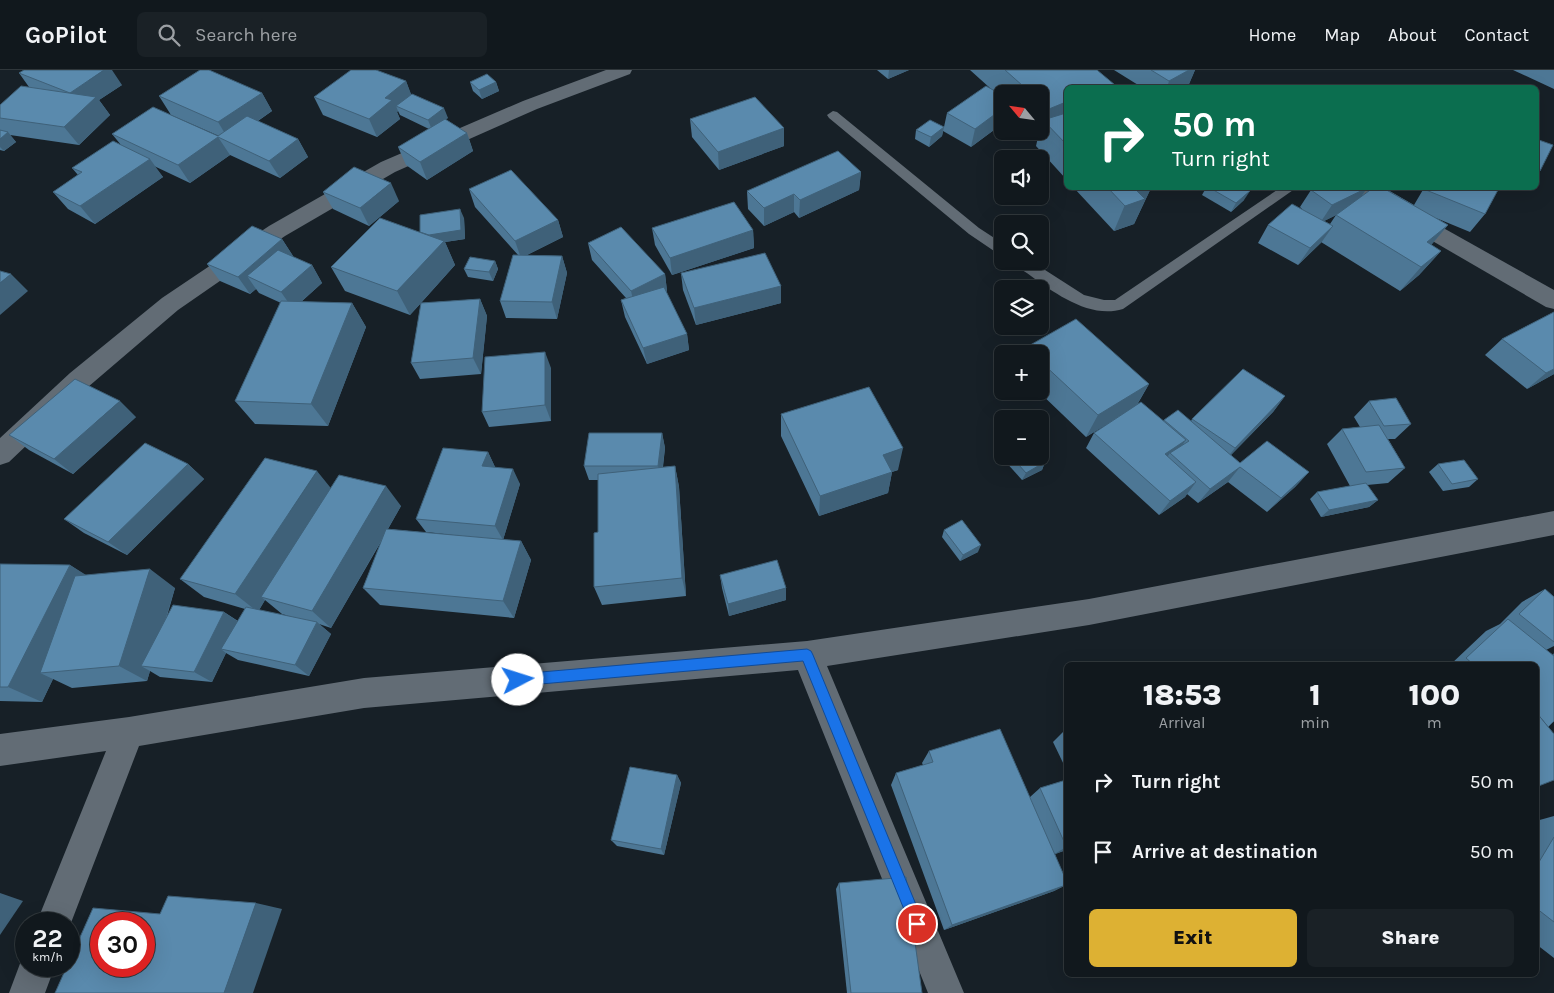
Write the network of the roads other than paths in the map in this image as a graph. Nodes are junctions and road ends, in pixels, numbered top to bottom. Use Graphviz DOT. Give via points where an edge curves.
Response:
graph roads {
  1 [pos="623,70"];
  2 [pos="834,115"];
  3 [pos="1286,190"];
  4 [pos="1360,190"];
  5 [pos="994,245"];
  6 [pos="1034,270"];
  7 [pos="1554,301"];
  8 [pos="0,454"];
  9 [pos="1554,523"];
  10 [pos="807,655"];
  11 [pos="129,732"];
  12 [pos="0,750"];
  13 [pos="58,912"];
  14 [pos="33,977"];
  15 [pos="27,993"];
  16 [pos="946,993"];
  1 -- 8 [label="street" via="530,105 388,167 277,231 170,304 78,380"];
  2 -- 5 [label="lane"];
  3 -- 6 [label="lane" via="1118,305 1093,305 1080,301"];
  4 -- 7 [label="street"];
  9 -- 10 [label="street" via="1089,612"];
  10 -- 11 [label="street" via="364,693"];
  10 -- 16 [label="street"];
  11 -- 12 [label="street"];
  11 -- 13 [label="street"];
  14 -- 15 [label="street"];
}
